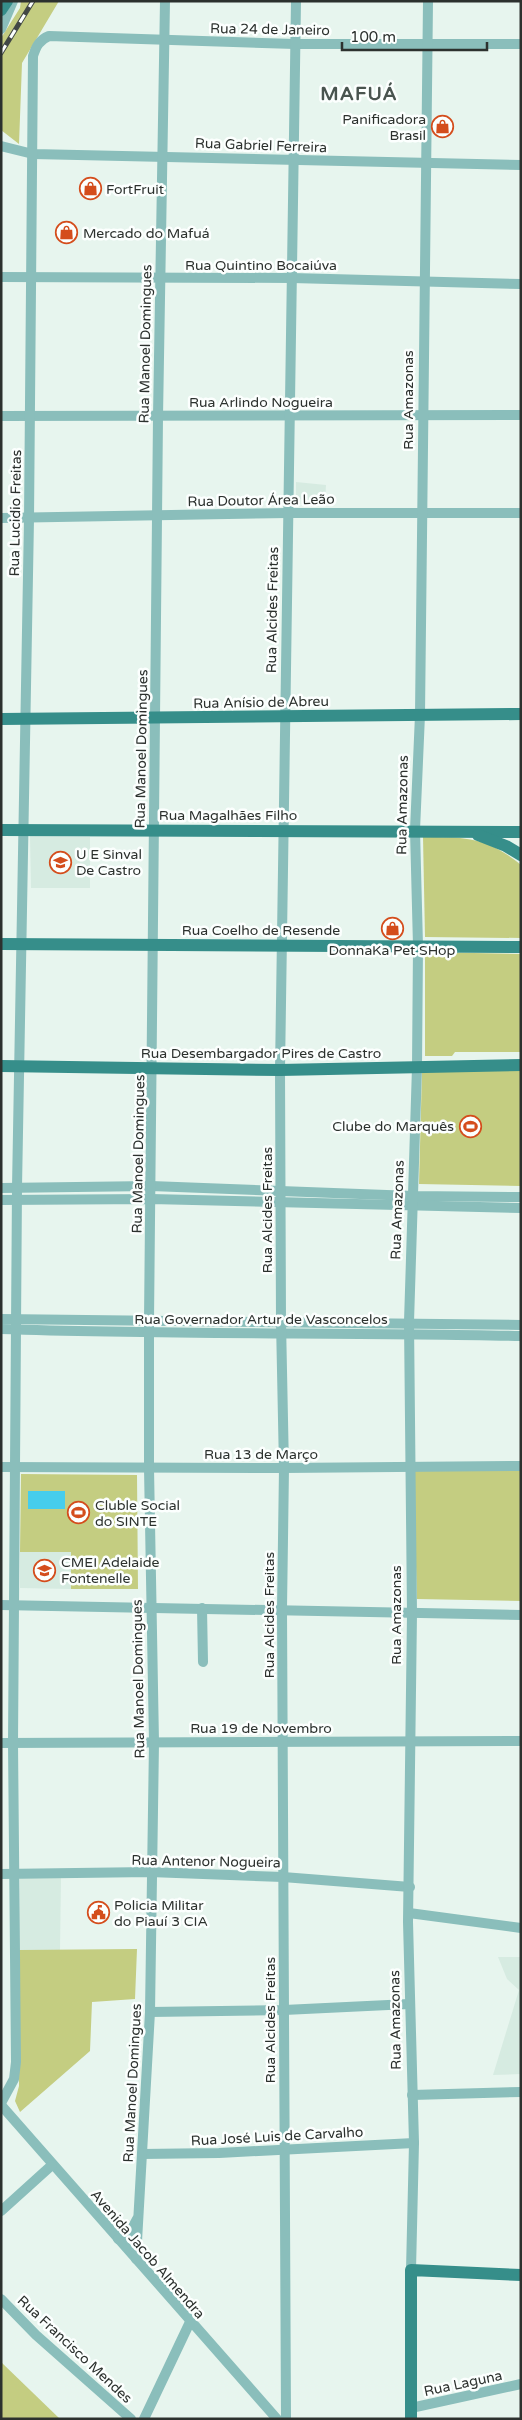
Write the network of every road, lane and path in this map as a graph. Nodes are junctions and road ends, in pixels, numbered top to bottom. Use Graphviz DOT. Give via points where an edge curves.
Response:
graph roads {
  1 [pos="7,1"];
  2 [pos="13,1"];
  3 [pos="165,1"];
  4 [pos="296,1"];
  5 [pos="428,1"];
  6 [pos="1,10"];
  7 [pos="1,29"];
  8 [pos="48,36"];
  9 [pos="165,40"];
  10 [pos="295,44"];
  11 [pos="427,44"];
  12 [pos="521,44"];
  13 [pos="1,146"];
  14 [pos="33,154"];
  15 [pos="163,156"];
  16 [pos="293,161"];
  17 [pos="425,162"];
  18 [pos="521,165"];
  19 [pos="1,277"];
  20 [pos="30,278"];
  21 [pos="292,278"];
  22 [pos="160,279"];
  23 [pos="423,281"];
  24 [pos="521,284"];
  25 [pos="290,415"];
  26 [pos="521,415"];
  27 [pos="1,416"];
  28 [pos="30,416"];
  29 [pos="423,416"];
  30 [pos="158,417"];
  31 [pos="288,513"];
  32 [pos="521,513"];
  33 [pos="422,514"];
  34 [pos="158,515"];
  35 [pos="1,518"];
  36 [pos="30,519"];
  37 [pos="521,714"];
  38 [pos="420,715"];
  39 [pos="284,716"];
  40 [pos="155,718"];
  41 [pos="1,719"];
  42 [pos="24,719"];
  43 [pos="1,830"];
  44 [pos="23,830"];
  45 [pos="153,830"];
  46 [pos="416,830"];
  47 [pos="454,830"];
  48 [pos="283,831"];
  49 [pos="521,832"];
  50 [pos="521,855"];
  51 [pos="1,944"];
  52 [pos="152,944"];
  53 [pos="20,945"];
  54 [pos="281,946"];
  55 [pos="418,946"];
  56 [pos="521,947"];
  57 [pos="521,1065"];
  58 [pos="1,1066"];
  59 [pos="19,1066"];
  60 [pos="417,1067"];
  61 [pos="153,1068"];
  62 [pos="280,1070"];
  63 [pos="62,1186"];
  64 [pos="151,1186"];
  65 [pos="1,1188"];
  66 [pos="17,1188"];
  67 [pos="280,1191"];
  68 [pos="510,1197"];
  69 [pos="521,1197"];
  70 [pos="151,1199"];
  71 [pos="1,1200"];
  72 [pos="17,1200"];
  73 [pos="62,1200"];
  74 [pos="413,1201"];
  75 [pos="280,1203"];
  76 [pos="509,1208"];
  77 [pos="521,1208"];
  78 [pos="1,1319"];
  79 [pos="18,1319"];
  80 [pos="149,1321"];
  81 [pos="409,1322"];
  82 [pos="521,1325"];
  83 [pos="281,1327"];
  84 [pos="1,1329"];
  85 [pos="18,1330"];
  86 [pos="410,1333"];
  87 [pos="149,1334"];
  88 [pos="521,1336"];
  89 [pos="410,1466"];
  90 [pos="521,1466"];
  91 [pos="1,1467"];
  92 [pos="16,1467"];
  93 [pos="149,1468"];
  94 [pos="284,1468"];
  95 [pos="1,1605"];
  96 [pos="15,1606"];
  97 [pos="151,1607"];
  98 [pos="202,1608"];
  99 [pos="282,1609"];
  100 [pos="412,1613"];
  101 [pos="521,1615"];
  102 [pos="203,1662"];
  103 [pos="411,1741"];
  104 [pos="521,1741"];
  105 [pos="154,1742"];
  106 [pos="283,1742"];
  107 [pos="1,1743"];
  108 [pos="14,1743"];
  109 [pos="150,1872"];
  110 [pos="1,1874"];
  111 [pos="14,1874"];
  112 [pos="283,1876"];
  113 [pos="410,1887"];
  114 [pos="409,1913"];
  115 [pos="521,1928"];
  116 [pos="410,2004"];
  117 [pos="284,2010"];
  118 [pos="150,2012"];
  119 [pos="521,2092"];
  120 [pos="412,2095"];
  121 [pos="1,2104"];
  122 [pos="414,2144"];
  123 [pos="284,2148"];
  124 [pos="142,2154"];
  125 [pos="52,2165"];
  126 [pos="1,2211"];
  127 [pos="138,2216"];
  128 [pos="118,2239"];
  129 [pos="136,2259"];
  130 [pos="411,2270"];
  131 [pos="521,2275"];
  132 [pos="1,2299"];
  133 [pos="190,2322"];
  134 [pos="521,2384"];
  135 [pos="411,2413"];
  136 [pos="131,2419"];
  137 [pos="144,2419"];
  138 [pos="277,2419"];
  139 [pos="286,2419"];
  1 -- 6 [label="main road"];
  2 -- 7 [label="street"];
  3 -- 9 [label="street, Rua Manoel Domingues"];
  4 -- 10 [label="street, Rua Alcides Freitas"];
  5 -- 11 [label="street, Rua Amazonas"];
  8 -- 9 [label="street, Rua 24 de Janeiro"];
  8 -- 14 [label="street, Rua Lucidio Freitas" via="36,46 33,56"];
  9 -- 10 [label="street, Rua 24 de Janeiro"];
  9 -- 15 [label="street, Rua Manoel Domingues"];
  10 -- 11 [label="street, Rua 24 de Janeiro"];
  10 -- 16 [label="street, Rua Alcides Freitas"];
  11 -- 12 [label="street, Rua 24 de Janeiro"];
  11 -- 17 [label="street, Rua Amazonas"];
  13 -- 14 [label="street, Rua Gabriel Ferreira"];
  14 -- 15 [label="street, Rua Gabriel Ferreira"];
  14 -- 20 [label="street, Rua Lucidio Freitas"];
  15 -- 16 [label="street, Rua Gabriel Ferreira"];
  15 -- 22 [label="street, Rua Manoel Domingues"];
  16 -- 17 [label="street, Rua Gabriel Ferreira"];
  16 -- 21 [label="street, Rua Alcides Freitas"];
  17 -- 18 [label="street, Rua Gabriel Ferreira"];
  17 -- 23 [label="street, Rua Amazonas"];
  19 -- 20 [label="street, Rua Quintino Bocaiúva"];
  20 -- 22 [label="street, Rua Quintino Bocaiúva"];
  20 -- 28 [label="street, Rua Lucidio Freitas"];
  21 -- 22 [label="street, Rua Quintino Bocaiúva"];
  21 -- 23 [label="street, Rua Quintino Bocaiúva"];
  21 -- 25 [label="street, Rua Alcides Freitas"];
  22 -- 30 [label="street, Rua Manoel Domingues"];
  23 -- 24 [label="street, Rua Quintino Bocaiúva"];
  23 -- 29 [label="street, Rua Amazonas"];
  25 -- 29 [label="street, Rua Arlindo Nogueira"];
  25 -- 30 [label="street, Rua Arlindo Nogueira"];
  25 -- 31 [label="street, Rua Alcides Freitas"];
  26 -- 29 [label="street, Rua Arlindo Nogueira"];
  27 -- 28 [label="street, Rua Arlindo Nogueira"];
  28 -- 30 [label="street, Rua Arlindo Nogueira"];
  28 -- 36 [label="street, Rua Lucidio Freitas"];
  29 -- 33 [label="street, Rua Amazonas"];
  30 -- 34 [label="street, Rua Manoel Domingues"];
  31 -- 33 [label="street, Rua Doutor Área Leão"];
  31 -- 34 [label="street, Rua Doutor Área Leão"];
  31 -- 39 [label="street, Rua Alcides Freitas"];
  32 -- 33 [label="street, Rua Doutor Área Leão"];
  33 -- 38 [label="street, Rua Amazonas"];
  34 -- 36 [label="street, Rua Doutor Área Leão"];
  34 -- 40 [label="street, Rua Manoel Domingues"];
  35 -- 36 [label="street, Rua Doutor Área Leão"];
  36 -- 42 [label="street, Rua Lucidio Freitas"];
  37 -- 38 [label="main road, Rua Anísio de Abreu"];
  38 -- 39 [label="main road, Rua Anísio de Abreu"];
  38 -- 46 [label="street, Rua Amazonas"];
  39 -- 40 [label="main road, Rua Anísio de Abreu"];
  39 -- 48 [label="street, Rua Alcides Freitas"];
  40 -- 42 [label="main road, Rua Anísio de Abreu"];
  40 -- 45 [label="street, Rua Manoel Domingues"];
  41 -- 42 [label="main road, Rua Anísio de Abreu"];
  42 -- 44 [label="street, Rua Lucidio Freitas"];
  43 -- 44 [label="main road, Rua Magalhães Filho"];
  44 -- 45 [label="main road, Rua Magalhães Filho"];
  44 -- 53 [label="street, Rua Lucidio Freitas"];
  45 -- 48 [label="main road, Rua Magalhães Filho"];
  45 -- 52 [label="street, Rua Manoel Domingues"];
  46 -- 47 [label="main road, Rua Magalhães Filho"];
  46 -- 48 [label="main road, Rua Magalhães Filho"];
  46 -- 55 [label="street, Rua Amazonas"];
  47 -- 49 [label="main road, Rua Magalhães Filho"];
  47 -- 50 [label="main road, Rua Magalhães Filho" via="490,838"];
  48 -- 54 [label="street, Rua Alcides Freitas"];
  51 -- 53 [label="main road, Rua Coelho de Resende"];
  52 -- 53 [label="main road, Rua Coelho de Resende"];
  52 -- 54 [label="main road, Rua Coelho de Resende"];
  52 -- 61 [label="street, Rua Manoel Domingues"];
  53 -- 59 [label="street, Rua Lucidio Freitas"];
  54 -- 55 [label="main road, Rua Coelho de Resende"];
  54 -- 62 [label="street, Rua Alcides Freitas"];
  55 -- 56 [label="main road, Rua Coelho de Resende"];
  55 -- 60 [label="street, Rua Amazonas"];
  57 -- 60 [label="main road, Rua Desembargador Pires de Castro"];
  58 -- 59 [label="main road, Rua Desembargador Pires de Castro"];
  59 -- 61 [label="main road, Rua Desembargador Pires de Castro"];
  59 -- 66 [label="street, Rua Lucidio Freitas"];
  60 -- 62 [label="main road, Rua Desembargador Pires de Castro"];
  60 -- 74 [label="street, Rua Amazonas"];
  61 -- 62 [label="main road, Rua Desembargador Pires de Castro"];
  61 -- 64 [label="street, Rua Manoel Domingues"];
  62 -- 67 [label="street, Rua Alcides Freitas"];
  63 -- 64 [label="street"];
  63 -- 66 [label="street"];
  63 -- 73 [label="street"];
  64 -- 67 [label="street"];
  64 -- 70 [label="street, Rua Manoel Domingues"];
  65 -- 66 [label="street"];
  66 -- 72 [label="street, Rua Lucidio Freitas"];
  67 -- 74 [label="street"];
  67 -- 75 [label="street, Rua Alcides Freitas"];
  68 -- 69 [label="street"];
  68 -- 74 [label="street"];
  68 -- 76 [label="street"];
  70 -- 73 [label="street"];
  70 -- 75 [label="street"];
  70 -- 80 [label="street, Rua Manoel Domingues"];
  71 -- 72 [label="street"];
  72 -- 73 [label="street"];
  72 -- 79 [label="street, Rua Lucidio Freitas"];
  74 -- 75 [label="street"];
  74 -- 76 [label="street"];
  74 -- 81 [label="street, Rua Amazonas"];
  75 -- 83 [label="street, Rua Alcides Freitas"];
  76 -- 77 [label="street"];
  78 -- 79 [label="street, Rua Governador Artur de Vasconcelos"];
  79 -- 80 [label="street, Rua Governador Artur de Vasconcelos"];
  79 -- 85 [label="street, Rua Lucidio Freitas"];
  80 -- 83 [label="street, Rua Governador Artur de Vasconcelos"];
  80 -- 87 [label="street, Rua Manoel Domingues"];
  81 -- 82 [label="street, Rua Governador Artur de Vasconcelos"];
  81 -- 83 [label="street, Rua Governador Artur de Vasconcelos"];
  81 -- 86 [label="street, Rua Amazonas"];
  83 -- 86 [label="street, Rua Governador Artur de Vasconcelos"];
  83 -- 87 [label="street, Rua Governador Artur de Vasconcelos"];
  83 -- 94 [label="street, Rua Alcides Freitas"];
  84 -- 85 [label="street, Rua Governador Artur de Vasconcelos"];
  85 -- 87 [label="street, Rua Governador Artur de Vasconcelos"];
  85 -- 92 [label="street, Rua Lucidio Freitas"];
  86 -- 88 [label="street, Rua Governador Artur de Vasconcelos"];
  86 -- 89 [label="street, Rua Amazonas"];
  87 -- 93 [label="street, Rua Manoel Domingues"];
  89 -- 90 [label="street, Rua 13 de Março"];
  89 -- 94 [label="street, Rua 13 de Março"];
  89 -- 100 [label="street, Rua Amazonas"];
  91 -- 92 [label="street, Rua 13 de Março"];
  92 -- 93 [label="street, Rua 13 de Março"];
  92 -- 96 [label="street, Rua Lucidio Freitas"];
  93 -- 94 [label="street, Rua 13 de Março"];
  93 -- 97 [label="street, Rua Manoel Domingues"];
  94 -- 99 [label="street, Rua Alcides Freitas"];
  95 -- 96 [label="street"];
  96 -- 97 [label="street"];
  96 -- 108 [label="street, Rua Lucidio Freitas"];
  97 -- 98 [label="street"];
  97 -- 105 [label="street, Rua Manoel Domingues"];
  98 -- 99 [label="street"];
  98 -- 102 [label="street"];
  99 -- 100 [label="street"];
  99 -- 106 [label="street, Rua Alcides Freitas"];
  100 -- 101 [label="street"];
  100 -- 103 [label="street, Rua Amazonas"];
  103 -- 104 [label="street, Rua 19 de Novembro"];
  103 -- 106 [label="street, Rua 19 de Novembro"];
  103 -- 113 [label="street, Rua Amazonas"];
  105 -- 106 [label="street, Rua 19 de Novembro"];
  105 -- 108 [label="street, Rua 19 de Novembro"];
  105 -- 109 [label="street, Rua Manoel Domingues"];
  106 -- 112 [label="street, Rua Alcides Freitas"];
  107 -- 108 [label="street, Rua 19 de Novembro"];
  108 -- 111 [label="street, Rua Lucidio Freitas"];
  109 -- 111 [label="street, Rua Antenor Nogueira"];
  109 -- 112 [label="street, Rua Antenor Nogueira"];
  109 -- 118 [label="street, Rua Manoel Domingues"];
  110 -- 111 [label="street, Rua Antenor Nogueira"];
  111 -- 121 [label="street, Rua Lucidio Freitas" via="16,2062 14,2079"];
  112 -- 113 [label="street, Rua Antenor Nogueira"];
  112 -- 117 [label="street, Rua Alcides Freitas"];
  113 -- 114 [label="street, Rua Amazonas"];
  114 -- 115 [label="street"];
  114 -- 116 [label="street, Rua Amazonas"];
  116 -- 117 [label="street"];
  116 -- 120 [label="street, Rua Amazonas"];
  117 -- 118 [label="street"];
  117 -- 123 [label="street, Rua Alcides Freitas"];
  118 -- 124 [label="street, Rua Manoel Domingues"];
  119 -- 120 [label="street"];
  120 -- 122 [label="street, Rua Amazonas"];
  121 -- 125 [label="street, Avenida Jacob Almendra"];
  122 -- 123 [label="street, Rua José Luis de Carvalho"];
  122 -- 130 [label="street, Rua Amazonas"];
  123 -- 124 [label="street, Rua José Luis de Carvalho"];
  123 -- 139 [label="street, Rua Alcides Freitas"];
  124 -- 127 [label="street, Rua Manoel Domingues"];
  125 -- 126 [label="street"];
  125 -- 128 [label="street, Avenida Jacob Almendra"];
  127 -- 128 [label="street" via="129,2234"];
  127 -- 129 [label="street, Rua Manoel Domingues"];
  128 -- 129 [label="street, Avenida Jacob Almendra"];
  129 -- 133 [label="street, Avenida Jacob Almendra"];
  130 -- 131 [label="main road"];
  130 -- 135 [label="main road, Rua Amazonas"];
  132 -- 136 [label="street, Rua Francisco Mendes" via="36,2335"];
  133 -- 137 [label="street"];
  133 -- 138 [label="street, Avenida Jacob Almendra"];
  134 -- 135 [label="street, Rua Laguna"];
}
